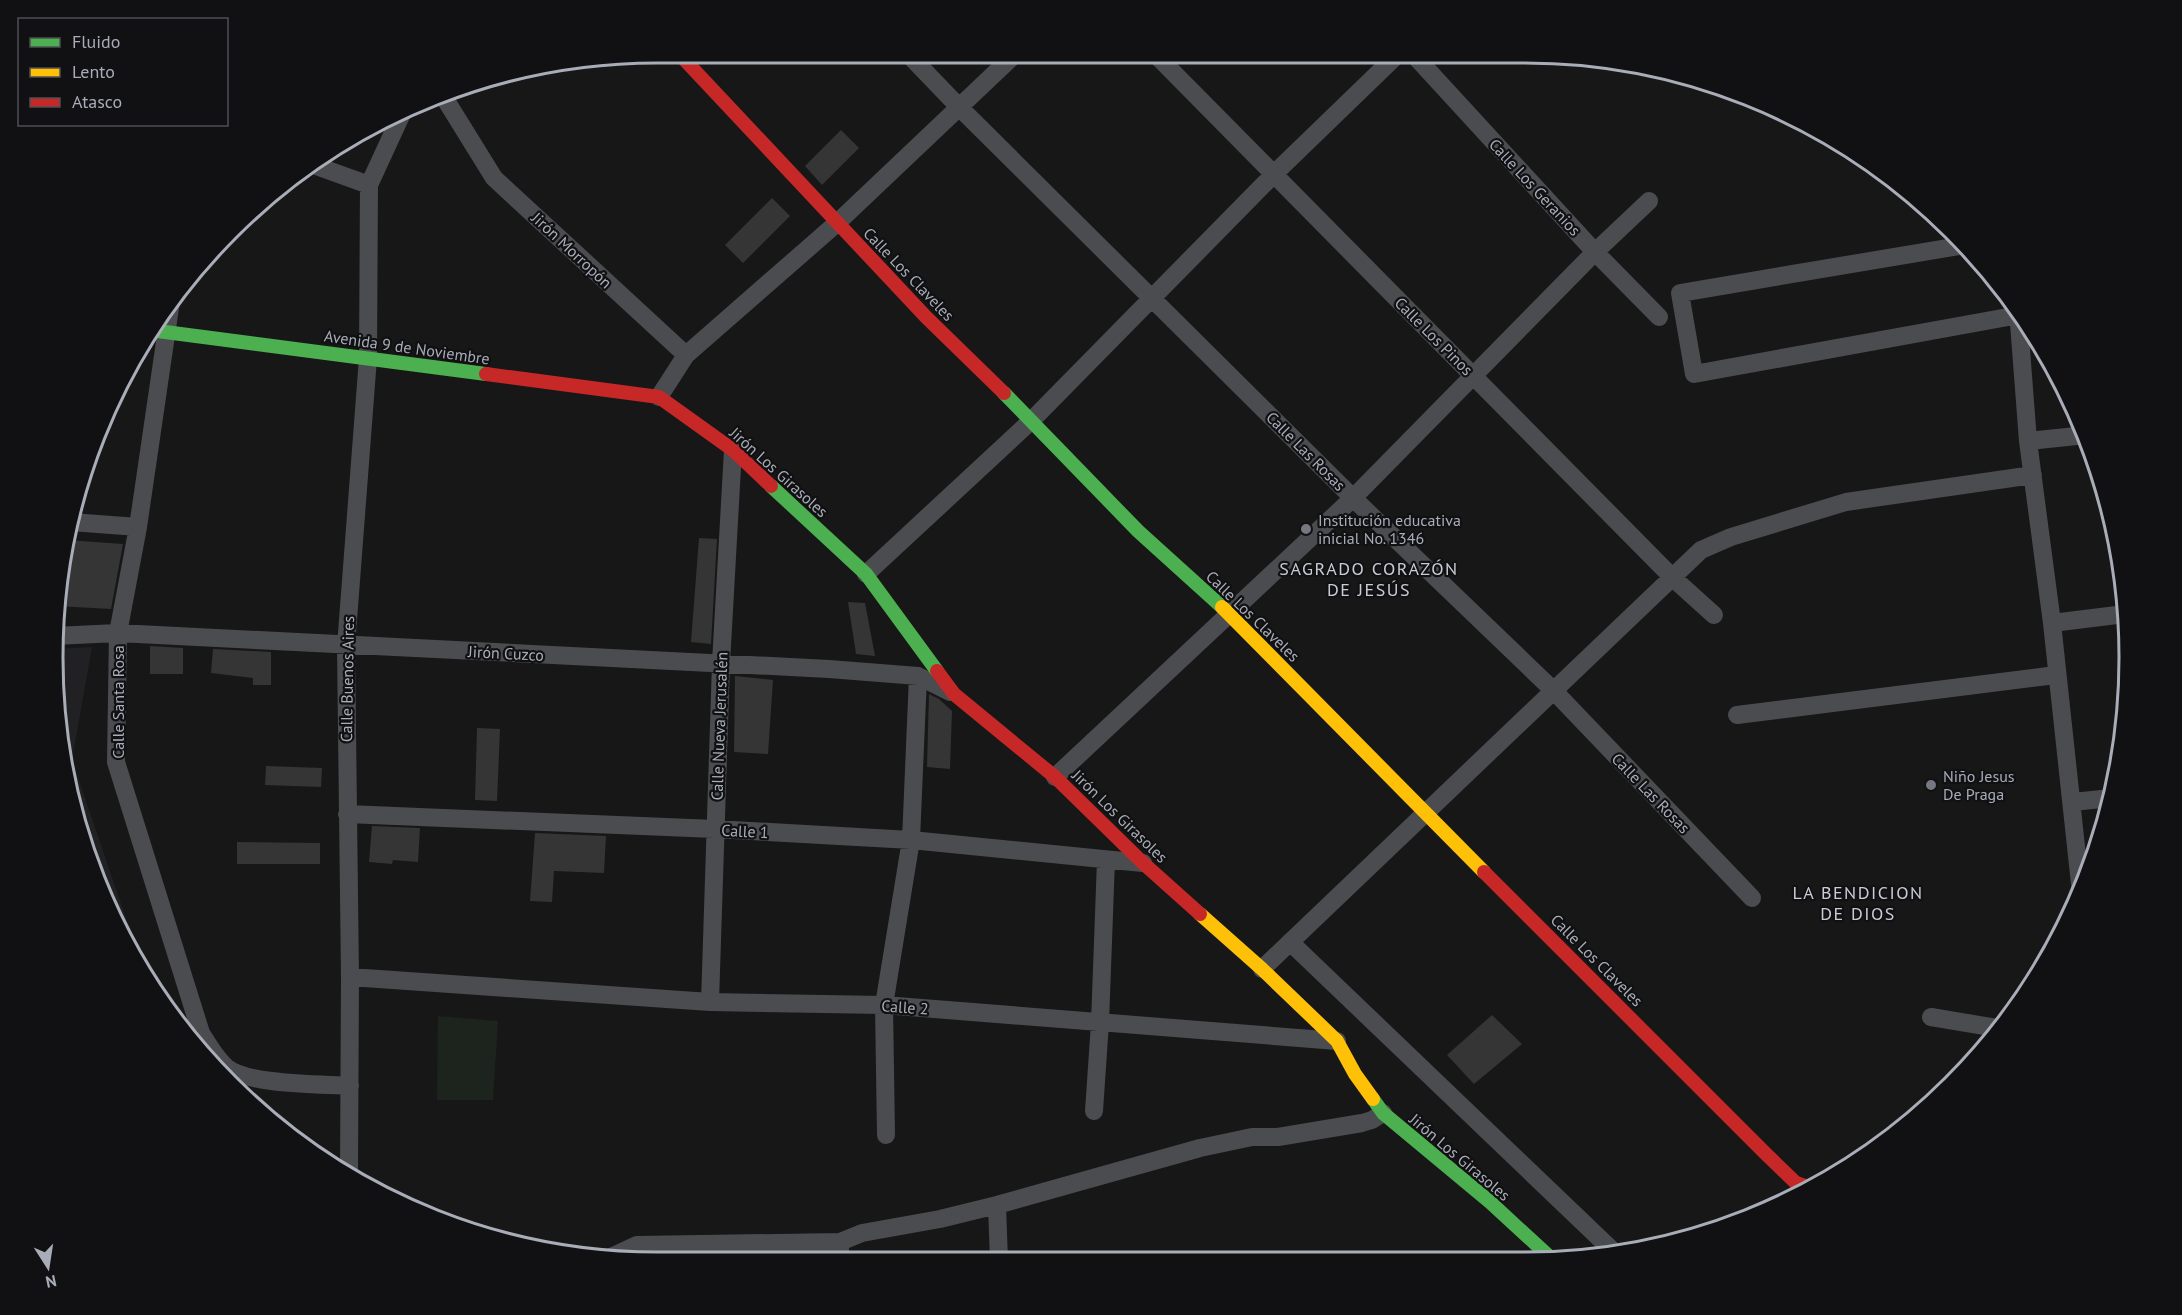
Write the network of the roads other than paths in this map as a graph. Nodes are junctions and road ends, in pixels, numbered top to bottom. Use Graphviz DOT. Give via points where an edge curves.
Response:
graph roads {
  1 [pos="688,63"];
  2 [pos="917,63"];
  3 [pos="1005,63"];
  4 [pos="1163,63"];
  5 [pos="1389,63"];
  6 [pos="1421,63"];
  7 [pos="447,102"];
  8 [pos="958,107"];
  9 [pos="396,124"];
  10 [pos="321,167"];
  11 [pos="1274,174"];
  12 [pos="369,184"];
  13 [pos="1648,201"];
  14 [pos="837,224"];
  15 [pos="1954,247"];
  16 [pos="1595,252"];
  17 [pos="1151,297"];
  18 [pos="2010,315"];
  19 [pos="1659,317"];
  20 [pos="2020,329"];
  21 [pos="160,331"];
  22 [pos="157,336"];
  23 [pos="686,355"];
  24 [pos="368,358"];
  25 [pos="1474,376"];
  26 [pos="659,398"];
  27 [pos="1032,420"];
  28 [pos="2076,436"];
  29 [pos="2028,441"];
  30 [pos="732,450"];
  31 [pos="2033,475"];
  32 [pos="1353,498"];
  33 [pos="79,523"];
  34 [pos="138,527"];
  35 [pos="866,574"];
  36 [pos="1673,578"];
  37 [pos="1230,614"];
  38 [pos="1714,615"];
  39 [pos="2118,615"];
  40 [pos="2052,623"];
  41 [pos="118,633"];
  42 [pos="64,636"];
  43 [pos="346,646"];
  44 [pos="721,663"];
  45 [pos="2056,675"];
  46 [pos="918,676"];
  47 [pos="1553,690"];
  48 [pos="954,694"];
  49 [pos="1737,715"];
  50 [pos="1055,777"];
  51 [pos="2102,799"];
  52 [pos="2073,802"];
  53 [pos="347,814"];
  54 [pos="1426,814"];
  55 [pos="715,829"];
  56 [pos="910,840"];
  57 [pos="1106,860"];
  58 [pos="1143,863"];
  59 [pos="2079,871"];
  60 [pos="1752,898"];
  61 [pos="1290,942"];
  62 [pos="1262,969"];
  63 [pos="350,977"];
  64 [pos="710,1002"];
  65 [pos="884,1005"];
  66 [pos="1931,1017"];
  67 [pos="1100,1023"];
  68 [pos="1990,1027"];
  69 [pos="1337,1041"];
  70 [pos="222,1061"];
  71 [pos="229,1069"];
  72 [pos="350,1086"];
  73 [pos="1094,1111"];
  74 [pos="1383,1113"];
  75 [pos="886,1135"];
  76 [pos="349,1165"];
  77 [pos="1800,1184"];
  78 [pos="997,1205"];
  79 [pos="840,1242"];
  80 [pos="1608,1246"];
  81 [pos="624,1251"];
  82 [pos="703,1252"];
  83 [pos="840,1252"];
  84 [pos="999,1252"];
  85 [pos="1544,1252"];
  1 -- 14 [label="street, Calle Los Claveles"];
  2 -- 8 [label="street, Calle Las Rosas"];
  3 -- 8 [label="street"];
  4 -- 11 [label="street, Calle Los Pinos"];
  5 -- 11 [label="street"];
  6 -- 16 [label="street, Calle Los Geranios"];
  7 -- 23 [label="street, Jirón Morropón" via="494,178"];
  8 -- 14 [label="street"];
  8 -- 17 [label="street, Calle Las Rosas"];
  9 -- 12 [label="street"];
  10 -- 12 [label="street"];
  11 -- 17 [label="street"];
  11 -- 25 [label="street, Calle Los Pinos"];
  12 -- 24 [label="street, Calle Buenos Aires"];
  13 -- 16 [label="street"];
  14 -- 23 [label="street"];
  14 -- 27 [label="street, Calle Los Claveles"];
  15 -- 18 [label="street" via="1680,293 1694,374"];
  16 -- 19 [label="street, Calle Los Geranios"];
  16 -- 25 [label="street"];
  17 -- 27 [label="street"];
  17 -- 32 [label="street, Calle Las Rosas"];
  20 -- 29 [label="street"];
  21 -- 24 [label="street, Avenida 9 de Noviembre"];
  22 -- 34 [label="street, Calle Santa Rosa"];
  23 -- 26 [label="street"];
  24 -- 26 [label="street, Avenida 9 de Noviembre"];
  24 -- 43 [label="street, Calle Buenos Aires"];
  25 -- 32 [label="street"];
  25 -- 36 [label="street, Calle Los Pinos"];
  26 -- 30 [label="street, Jirón Los Girasoles"];
  27 -- 35 [label="street"];
  27 -- 37 [label="street, Calle Los Claveles" via="1138,531"];
  28 -- 29 [label="street"];
  29 -- 31 [label="street"];
  30 -- 35 [label="street, Jirón Los Girasoles"];
  30 -- 44 [label="street, Calle Nueva Jerusalén"];
  31 -- 36 [label="street" via="1846,502 1701,550"];
  31 -- 40 [label="street"];
  32 -- 37 [label="street"];
  32 -- 47 [label="street, Calle Las Rosas"];
  33 -- 34 [label="street"];
  34 -- 41 [label="street, Calle Santa Rosa"];
  35 -- 48 [label="street, Jirón Los Girasoles"];
  36 -- 38 [label="street, Calle Los Pinos"];
  36 -- 47 [label="street"];
  37 -- 50 [label="street"];
  37 -- 54 [label="street, Calle Los Claveles"];
  39 -- 40 [label="street"];
  40 -- 45 [label="street"];
  41 -- 42 [label="street, Jirón Cuzco"];
  41 -- 43 [label="street, Jirón Cuzco"];
  41 -- 70 [label="street, Calle Santa Rosa" via="116,762 201,1033"];
  43 -- 44 [label="street, Jirón Cuzco"];
  43 -- 53 [label="street, Calle Buenos Aires"];
  44 -- 46 [label="street, Jirón Cuzco"];
  44 -- 55 [label="street, Calle Nueva Jerusalén"];
  45 -- 49 [label="street"];
  45 -- 52 [label="street"];
  46 -- 48 [label="street, Jirón Cuzco"];
  46 -- 56 [label="street"];
  47 -- 54 [label="street"];
  47 -- 60 [label="street, Calle Las Rosas"];
  48 -- 50 [label="street, Jirón Los Girasoles"];
  50 -- 58 [label="street, Jirón Los Girasoles"];
  51 -- 52 [label="street"];
  52 -- 59 [label="street"];
  53 -- 55 [label="street, Calle 1"];
  53 -- 63 [label="street, Calle Buenos Aires"];
  54 -- 61 [label="street"];
  54 -- 77 [label="street, Calle Los Claveles"];
  55 -- 56 [label="street, Calle 1"];
  55 -- 64 [label="street, Calle Nueva Jerusalén"];
  56 -- 57 [label="street, Calle 1"];
  56 -- 65 [label="street"];
  57 -- 58 [label="street, Calle 1"];
  57 -- 67 [label="street"];
  58 -- 62 [label="street, Jirón Los Girasoles"];
  61 -- 62 [label="street"];
  61 -- 80 [label="street"];
  62 -- 69 [label="street, Jirón Los Girasoles"];
  63 -- 64 [label="street, Calle 2"];
  63 -- 72 [label="street, Calle Buenos Aires"];
  64 -- 65 [label="street, Calle 2"];
  65 -- 67 [label="street, Calle 2"];
  65 -- 75 [label="street"];
  66 -- 68 [label="street"];
  67 -- 69 [label="street, Calle 2"];
  67 -- 73 [label="street"];
  69 -- 74 [label="street, Jirón Los Girasoles"];
  71 -- 72 [label="street, Calle Santa Rosa" via="253,1079"];
  72 -- 76 [label="street, Calle Buenos Aires"];
  74 -- 78 [label="street" via="1362,1123 1200,1148"];
  74 -- 85 [label="street, Jirón Los Girasoles"];
  78 -- 79 [label="street" via="862,1233"];
  78 -- 84 [label="street"];
  79 -- 82 [label="street" via="738,1245"];
  79 -- 83 [label="street"];
  81 -- 82 [label="street" via="637,1245"];
}
